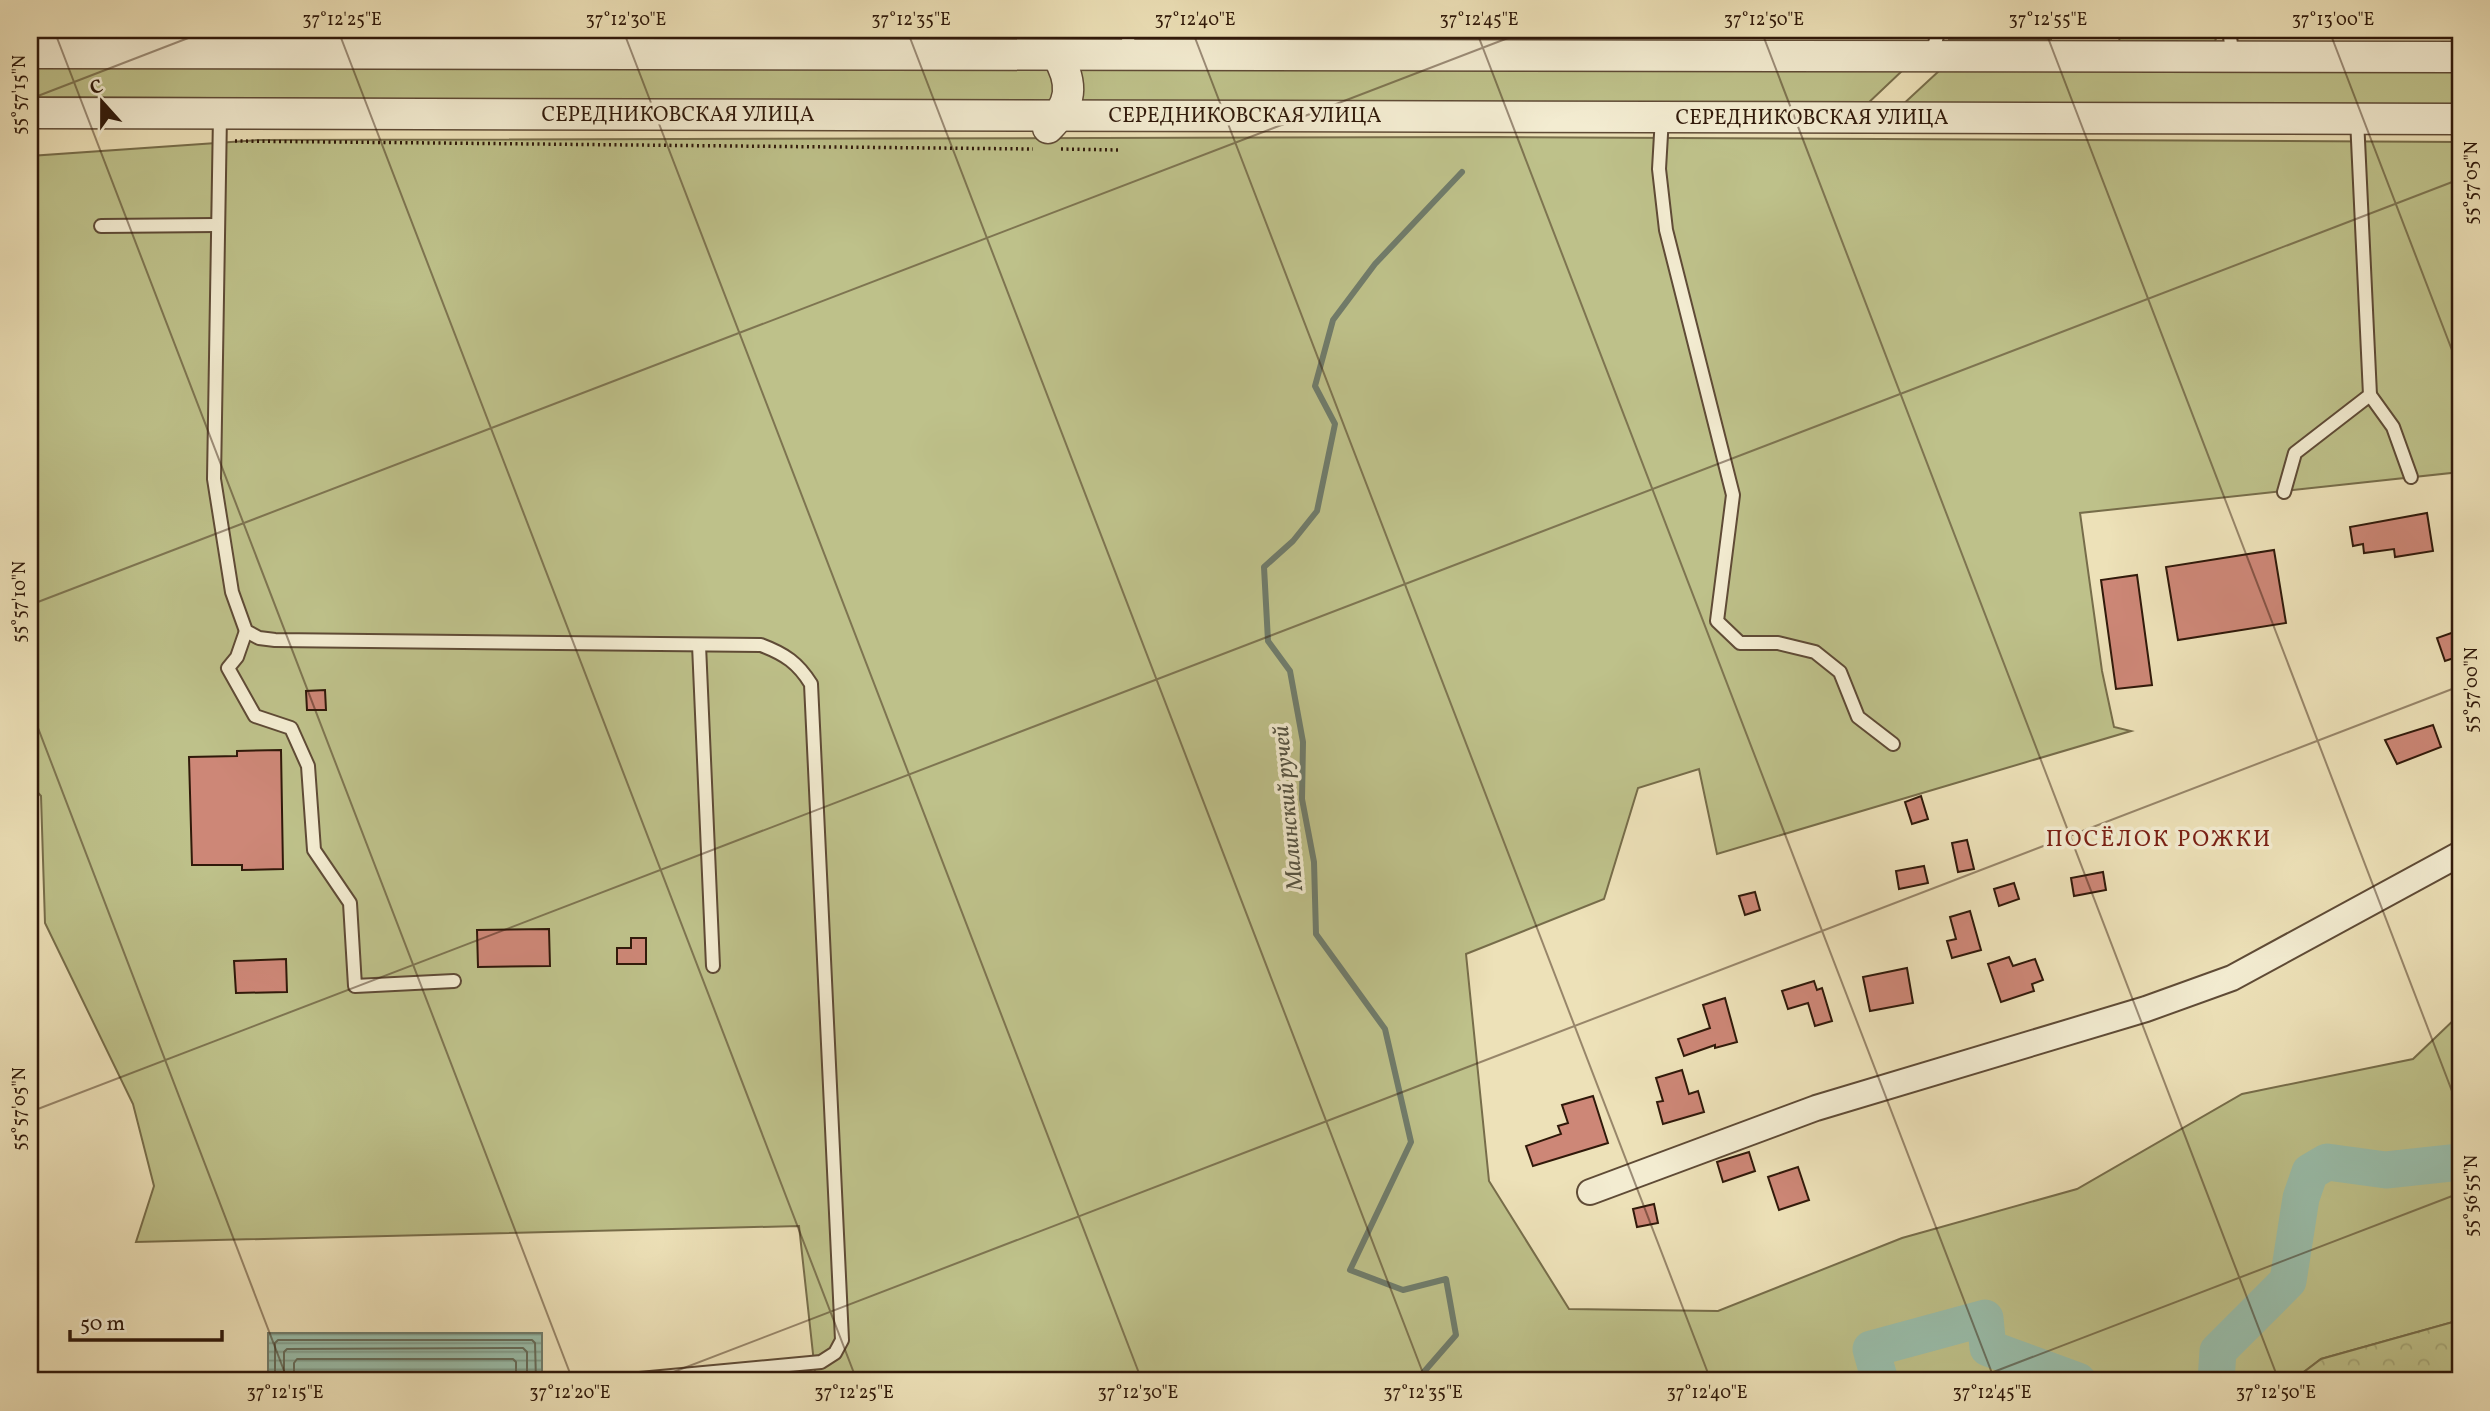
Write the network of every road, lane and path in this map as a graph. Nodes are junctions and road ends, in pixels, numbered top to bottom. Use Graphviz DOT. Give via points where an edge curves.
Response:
graph roads {
  1 [pos="1128,43"];
  2 [pos="1935,44"];
  3 [pos="2231,44"];
  4 [pos="30,53"];
  5 [pos="1057,55"];
  6 [pos="2460,57"];
  7 [pos="30,113"];
  8 [pos="1060,116"];
  9 [pos="1662,117"];
  10 [pos="2357,119"];
  11 [pos="2460,119"];
  12 [pos="220,128"];
  13 [pos="1036,149"];
  14 [pos="1050,149"];
  15 [pos="1119,150"];
  16 [pos="216,225"];
  17 [pos="101,226"];
  18 [pos="2370,394"];
  19 [pos="2411,477"];
  20 [pos="2284,492"];
  21 [pos="246,631"];
  22 [pos="699,645"];
  23 [pos="1893,744"];
  24 [pos="2460,854"];
  25 [pos="713,966"];
  26 [pos="454,981"];
  27 [pos="1590,1192"];
  28 [pos="618,1381"];
  1 -- 2 [label="street"];
  1 -- 5 [label="street"];
  2 -- 3 [label="street"];
  3 -- 6 [label="street"];
  4 -- 5 [label="street"];
  5 -- 8 [label="street" via="1070,82 1069,98"];
  7 -- 12 [label="street, СЕРЕДНИКОВСКАЯ УЛИЦА"];
  8 -- 9 [label="street, СЕРЕДНИКОВСКАЯ УЛИЦА"];
  8 -- 12 [label="street, СЕРЕДНИКОВСКАЯ УЛИЦА" via="736,115"];
  9 -- 10 [label="street, СЕРЕДНИКОВСКАЯ УЛИЦА"];
  9 -- 23 [label="lane" via="1658,170 1666,230 1732,495 1717,621 1740,643 1778,643 1815,652 1840,672 1858,717"];
  10 -- 11 [label="street, СЕРЕДНИКОВСКАЯ УЛИЦА"];
  10 -- 18 [label="lane"];
  12 -- 13 [label="path"];
  12 -- 16 [label="lane"];
  14 -- 15 [label="path"];
  16 -- 17 [label="lane"];
  16 -- 21 [label="lane" via="214,479 232,592"];
  18 -- 19 [label="lane" via="2393,427"];
  18 -- 20 [label="lane" via="2295,453"];
  21 -- 22 [label="lane" via="275,640"];
  21 -- 26 [label="lane" via="228,668 255,716 291,728 308,766 314,850 349,903 355,986"];
  22 -- 25 [label="lane"];
  22 -- 28 [label="lane" via="761,645 785,654 811,684 842,1339 835,1353 821,1362"];
  24 -- 27 [label="street" via="2232,978 2146,1009 1816,1108"];
}
